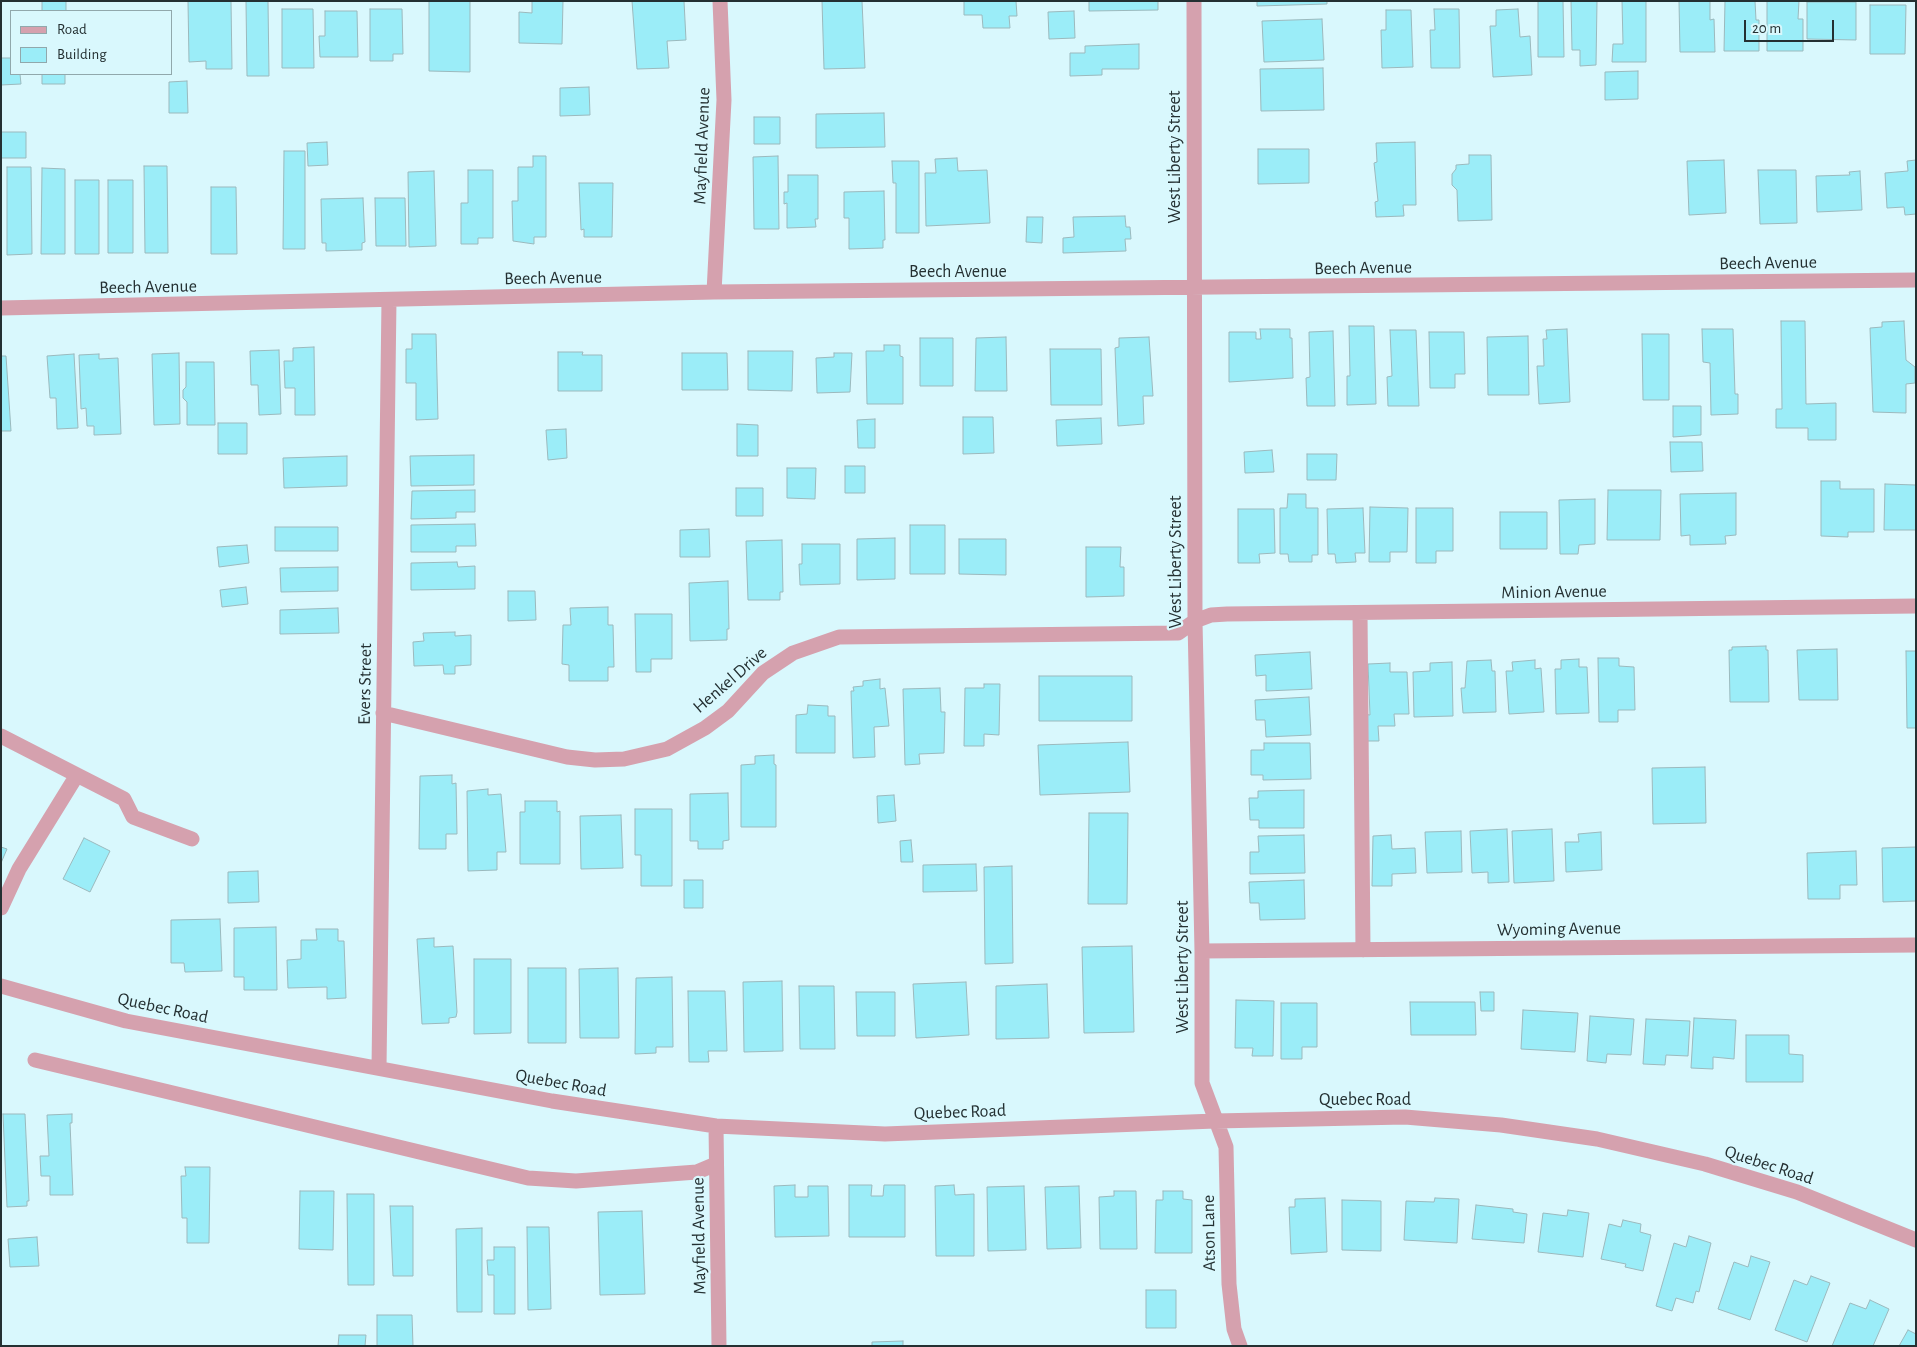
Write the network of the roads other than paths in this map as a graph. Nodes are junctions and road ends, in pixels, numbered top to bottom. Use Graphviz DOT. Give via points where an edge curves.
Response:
graph roads {
  1 [pos="720,1"];
  2 [pos="1194,1"];
  3 [pos="1916,280"];
  4 [pos="1193,288"];
  5 [pos="714,292"];
  6 [pos="389,300"];
  7 [pos="1,308"];
  8 [pos="1916,606"];
  9 [pos="1360,613"];
  10 [pos="1195,621"];
  11 [pos="383,713"];
  12 [pos="1,736"];
  13 [pos="77,775"];
  14 [pos="192,839"];
  15 [pos="1,908"];
  16 [pos="1916,945"];
  17 [pos="1363,950"];
  18 [pos="1202,951"];
  19 [pos="1,986"];
  20 [pos="35,1060"];
  21 [pos="379,1068"];
  22 [pos="1215,1121"];
  23 [pos="716,1126"];
  24 [pos="716,1164"];
  25 [pos="1916,1240"];
  26 [pos="719,1346"];
  27 [pos="1240,1346"];
  1 -- 5 [label="street, Mayfield Avenue" via="724,100"];
  2 -- 4 [label="street, West Liberty Street"];
  3 -- 4 [label="street, Beech Avenue"];
  4 -- 5 [label="street, Beech Avenue"];
  4 -- 10 [label="street, West Liberty Street"];
  5 -- 6 [label="street, Beech Avenue"];
  6 -- 7 [label="street, Beech Avenue"];
  6 -- 11 [label="street, Evers Street"];
  8 -- 9 [label="street, Minion Avenue"];
  9 -- 10 [label="street, Minion Avenue" via="1227,614"];
  9 -- 17 [label="street"];
  10 -- 11 [label="street, Henkel Drive" via="1178,633 827,639 793,653 763,673 728,710 705,728 667,748 624,759 567,757"];
  10 -- 18 [label="street, West Liberty Street"];
  11 -- 21 [label="street, Evers Street"];
  12 -- 13 [label="street"];
  13 -- 14 [label="street" via="124,799 133,817"];
  13 -- 15 [label="street" via="19,869"];
  16 -- 17 [label="street, Wyoming Avenue"];
  17 -- 18 [label="street, Wyoming Avenue"];
  18 -- 22 [label="street, West Liberty Street" via="1202,1083"];
  19 -- 21 [label="street, Quebec Road" via="126,1021"];
  20 -- 24 [label="street" via="528,1178 594,1180 697,1172"];
  21 -- 23 [label="street, Quebec Road" via="552,1102"];
  22 -- 23 [label="street, Quebec Road" via="885,1134"];
  22 -- 25 [label="street, Quebec Road" via="1405,1117 1501,1125 1597,1139 1704,1164 1797,1192"];
  22 -- 27 [label="street, Atson Lane" via="1226,1147 1229,1284 1234,1330"];
  23 -- 24 [label="street, Mayfield Avenue"];
  24 -- 26 [label="street, Mayfield Avenue"];
}
